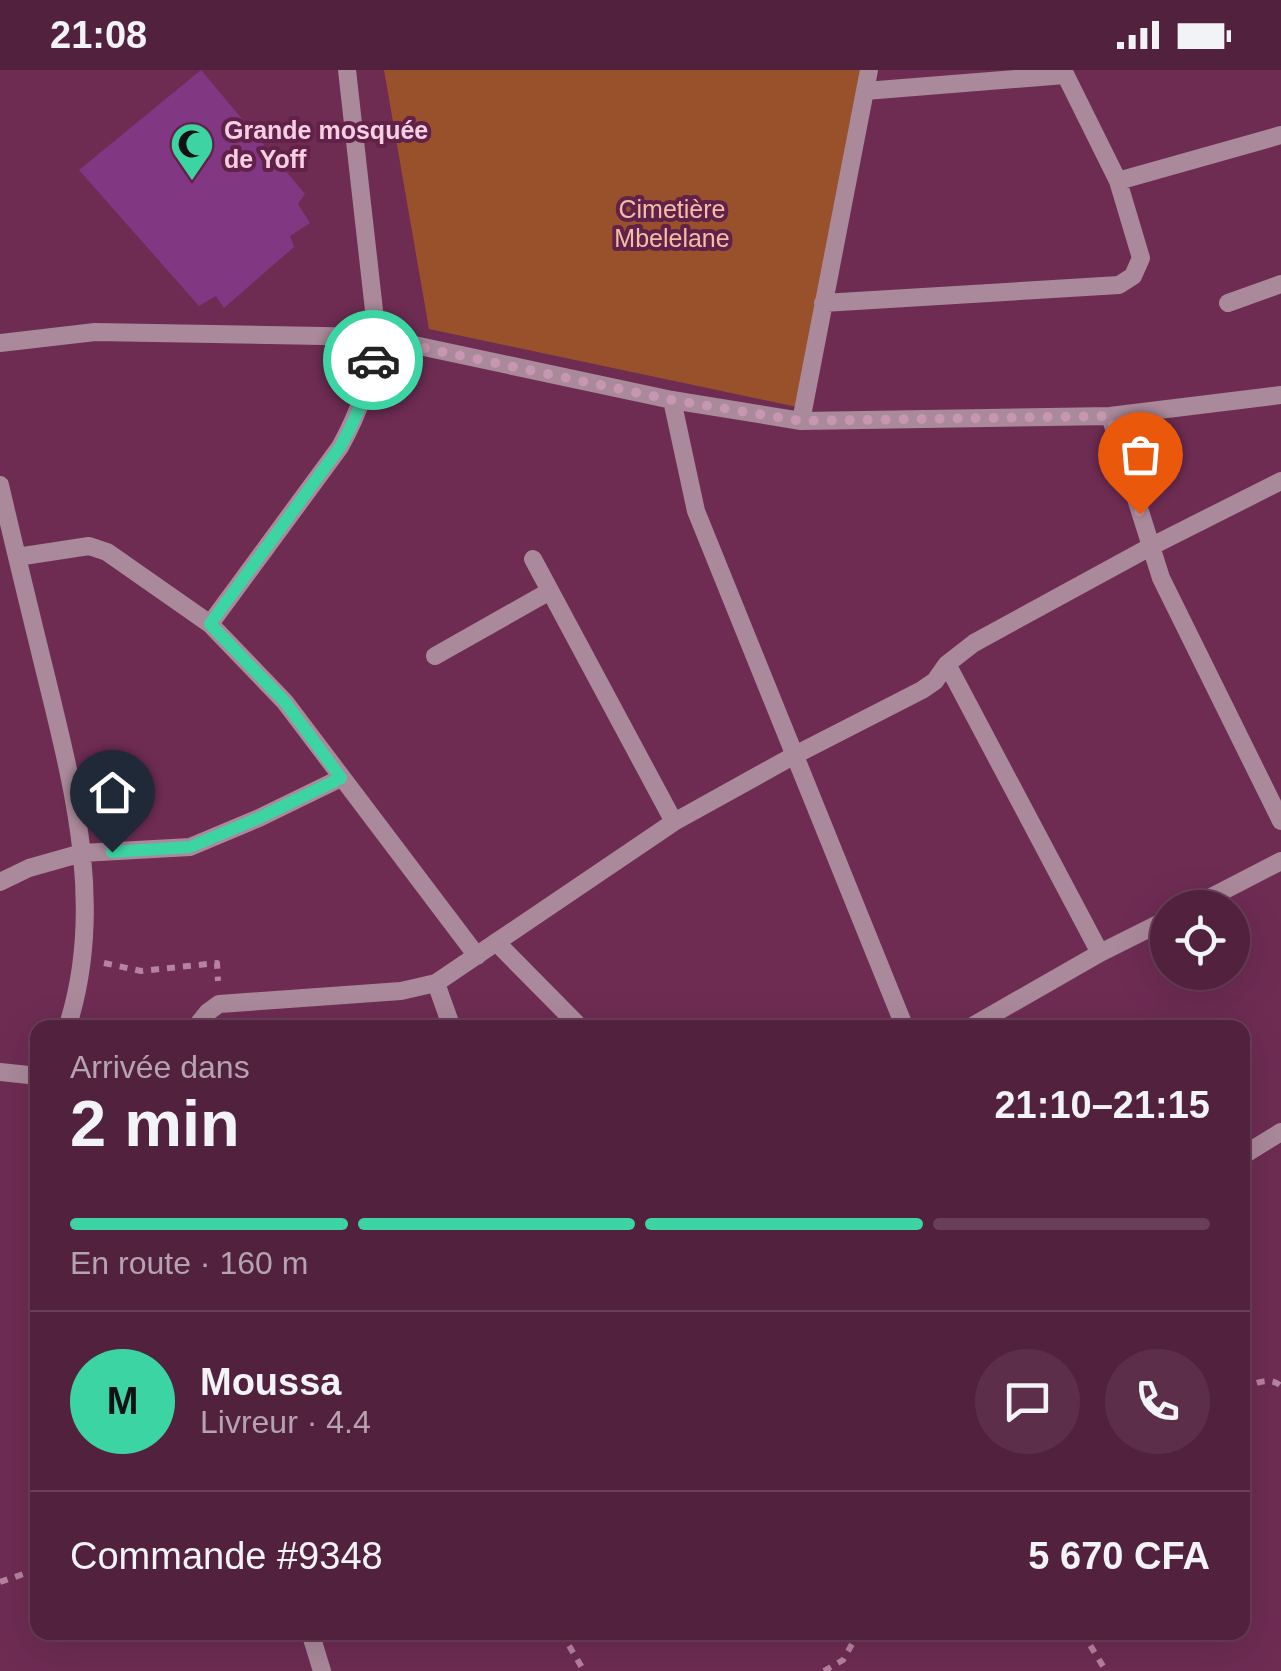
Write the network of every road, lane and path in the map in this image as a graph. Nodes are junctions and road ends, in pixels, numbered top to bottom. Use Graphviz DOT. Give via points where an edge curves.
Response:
graph roads {
  1 [pos="347,70"];
  2 [pos="870,70"];
  3 [pos="1064,73"];
  4 [pos="865,91"];
  5 [pos="1281,134"];
  6 [pos="1118,181"];
  7 [pos="1281,284"];
  8 [pos="823,302"];
  9 [pos="1228,303"];
  10 [pos="376,338"];
  11 [pos="0,343"];
  12 [pos="1281,394"];
  13 [pos="672,400"];
  14 [pos="1110,416"];
  15 [pos="801,421"];
  16 [pos="1281,481"];
  17 [pos="0,485"];
  18 [pos="1150,548"];
  19 [pos="17,557"];
  20 [pos="533,559"];
  21 [pos="550,591"];
  22 [pos="210,624"];
  23 [pos="435,656"];
  24 [pos="947,664"];
  25 [pos="793,756"];
  26 [pos="341,778"];
  27 [pos="1281,821"];
  28 [pos="674,822"];
  29 [pos="82,853"];
  30 [pos="1281,861"];
  31 [pos="0,882"];
  32 [pos="1225,890"];
  33 [pos="1150,928"];
  34 [pos="496,942"];
  35 [pos="1100,953"];
  36 [pos="477,956"];
  37 [pos="83,959"];
  38 [pos="436,983"];
  39 [pos="219,1004"];
  40 [pos="69,1020"];
  41 [pos="202,1020"];
  42 [pos="449,1020"];
  43 [pos="573,1020"];
  44 [pos="902,1020"];
  45 [pos="982,1020"];
  46 [pos="0,1072"];
  47 [pos="30,1075"];
  48 [pos="1281,1132"];
  49 [pos="1250,1151"];
  50 [pos="1250,1385"];
  51 [pos="1281,1386"];
  52 [pos="30,1572"];
  53 [pos="0,1582"];
  54 [pos="312,1640"];
  55 [pos="566,1640"];
  56 [pos="854,1640"];
  57 [pos="1087,1640"];
  58 [pos="322,1671"];
  59 [pos="584,1671"];
  60 [pos="824,1671"];
  61 [pos="1106,1671"];
  1 -- 10 [label="street"];
  2 -- 4 [label="street"];
  3 -- 4 [label="street"];
  3 -- 6 [label="street"];
  4 -- 8 [label="street"];
  5 -- 6 [label="street"];
  6 -- 8 [label="street" via="1141,258 1120,285"];
  7 -- 9 [label="street"];
  8 -- 15 [label="street"];
  10 -- 11 [label="street" via="95,332"];
  10 -- 13 [label="street"];
  10 -- 22 [label="street" via="370,380 340,447"];
  12 -- 14 [label="street"];
  13 -- 15 [label="street"];
  13 -- 25 [label="street" via="696,511"];
  14 -- 15 [label="street"];
  14 -- 18 [label="street"];
  16 -- 18 [label="street"];
  17 -- 19 [label="street"];
  18 -- 24 [label="street"];
  18 -- 27 [label="street"];
  19 -- 22 [label="street" via="89,546 107,552"];
  19 -- 29 [label="street" via="72,782"];
  20 -- 21 [label="street"];
  21 -- 23 [label="street"];
  21 -- 28 [label="street"];
  22 -- 26 [label="street" via="285,702"];
  24 -- 25 [label="street" via="922,690"];
  24 -- 35 [label="street"];
  25 -- 28 [label="street"];
  25 -- 44 [label="street"];
  26 -- 29 [label="street" via="190,847"];
  26 -- 36 [label="street"];
  28 -- 34 [label="street"];
  29 -- 31 [label="street"];
  29 -- 37 [label="street"];
  30 -- 32 [label="street"];
  33 -- 35 [label="street"];
  34 -- 36 [label="street"];
  34 -- 43 [label="street"];
  35 -- 45 [label="street"];
  36 -- 38 [label="street"];
  37 -- 39 [label="path" via="141,970 217,963"];
  37 -- 40 [label="street"];
  38 -- 39 [label="street"];
  38 -- 42 [label="street"];
  39 -- 41 [label="street"];
  46 -- 47 [label="street"];
  48 -- 49 [label="street"];
  50 -- 51 [label="path"];
  52 -- 53 [label="path"];
  54 -- 58 [label="street"];
  55 -- 59 [label="path"];
  56 -- 60 [label="path" via="843,1660"];
  57 -- 61 [label="path"];
}
